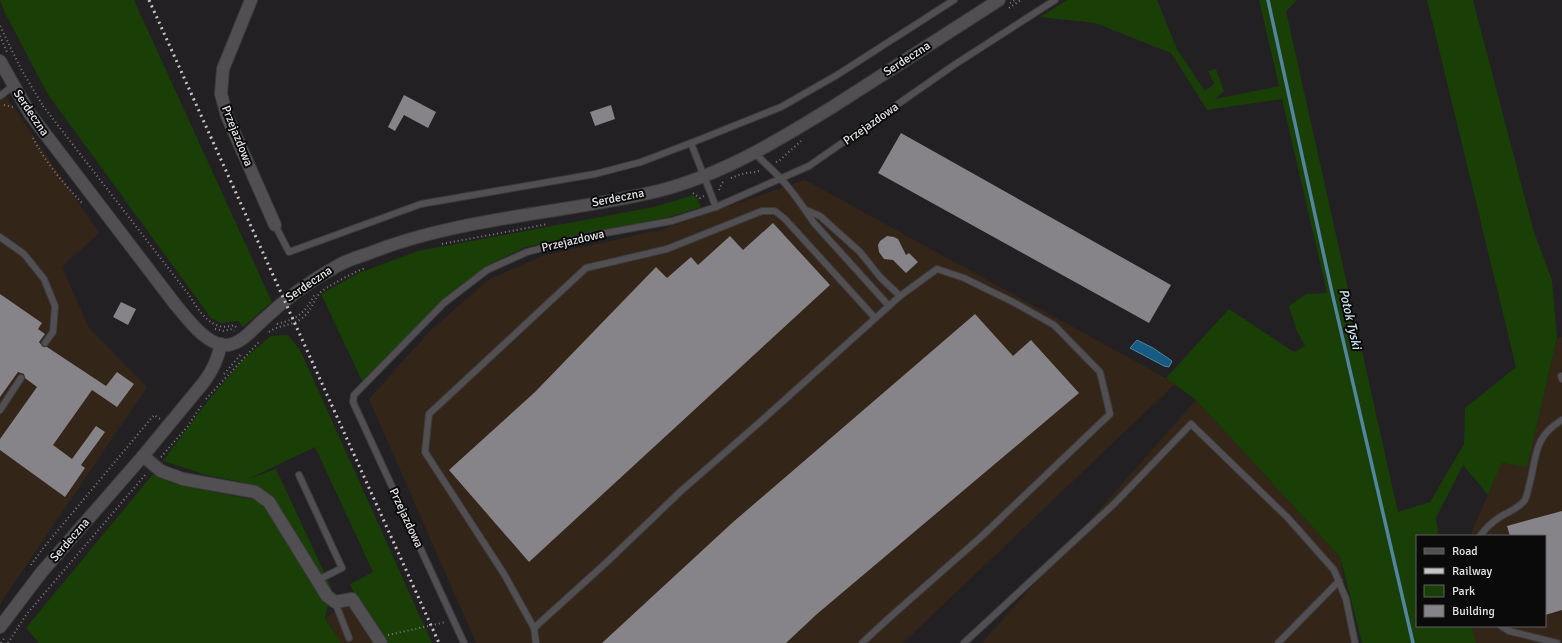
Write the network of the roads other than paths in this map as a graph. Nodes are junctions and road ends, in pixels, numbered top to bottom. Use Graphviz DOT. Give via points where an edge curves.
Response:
graph roads {
  1 [pos="251,0"];
  2 [pos="954,0"];
  3 [pos="999,0"];
  4 [pos="1054,0"];
  5 [pos="0,61"];
  6 [pos="13,86"];
  7 [pos="0,96"];
  8 [pos="691,143"];
  9 [pos="755,153"];
  10 [pos="703,176"];
  11 [pos="781,179"];
  12 [pos="716,208"];
  13 [pos="806,210"];
  14 [pos="275,225"];
  15 [pos="0,237"];
  16 [pos="900,296"];
  17 [pos="888,306"];
  18 [pos="876,318"];
  19 [pos="45,343"];
  20 [pos="221,344"];
  21 [pos="21,378"];
  22 [pos="0,410"];
  23 [pos="1562,420"];
  24 [pos="143,456"];
  25 [pos="299,475"];
  26 [pos="1481,535"];
  27 [pos="318,580"];
  28 [pos="1339,581"];
  29 [pos="335,602"];
  30 [pos="1,623"];
  31 [pos="1503,627"];
  32 [pos="534,628"];
  33 [pos="349,638"];
  34 [pos="379,640"];
  35 [pos="464,643"];
  36 [pos="536,643"];
  37 [pos="862,643"];
  38 [pos="964,643"];
  39 [pos="1278,643"];
  40 [pos="1355,643"];
  41 [pos="1557,643"];
  1 -- 14 [label="street, Przejazdowa" via="223,69 221,94 226,116"];
  2 -- 8 [label="lane" via="837,75 781,107"];
  3 -- 9 [label="street, Serdeczna" via="850,96"];
  4 -- 11 [label="lane, Przejazdowa" via="954,65 809,166"];
  5 -- 6 [label="street, Serdeczna"];
  6 -- 7 [label="lane"];
  6 -- 20 [label="street, Serdeczna" via="30,114 175,304 209,340"];
  8 -- 10 [label="lane"];
  8 -- 14 [label="lane" via="641,162 595,174 421,204 289,252"];
  9 -- 10 [label="street, Serdeczna"];
  9 -- 11 [label="lane"];
  10 -- 12 [label="lane"];
  10 -- 20 [label="street, Serdeczna" via="659,190 441,231 394,243 338,265 284,300 241,340 230,345"];
  11 -- 12 [label="lane, Przejazdowa"];
  11 -- 13 [label="lane"];
  12 -- 35 [label="lane, Przejazdowa" via="672,222 589,236 527,252 488,270 444,304 354,395 354,402"];
  13 -- 16 [label="lane" via="820,216 860,252 880,277"];
  13 -- 17 [label="lane" via="814,223"];
  15 -- 19 [label="lane" via="24,254 44,279 55,306 53,332"];
  16 -- 17 [label="lane"];
  16 -- 37 [label="lane" via="937,269 964,278 1054,325 1100,372 1110,414 982,536"];
  17 -- 18 [label="lane"];
  18 -- 32 [label="lane" via="681,491"];
  18 -- 32 [label="lane" via="786,219 775,211 762,211 666,249 586,268 429,414 425,452 504,574"];
  20 -- 24 [label="street, Serdeczna" via="212,371"];
  21 -- 22 [label="lane"];
  23 -- 26 [label="lane" via="1551,426 1541,438 1526,499 1518,508 1498,518"];
  24 -- 27 [label="street" via="161,471 183,479 255,492 269,502"];
  24 -- 30 [label="street, Serdeczna"];
  25 -- 27 [label="lane" via="342,568"];
  27 -- 29 [label="street" via="327,596"];
  28 -- 38 [label="lane" via="1334,570 1288,518 1191,424 1115,503"];
  28 -- 39 [label="lane"];
  28 -- 40 [label="lane" via="1346,598"];
  29 -- 33 [label="lane"];
  29 -- 34 [label="street" via="352,599"];
  31 -- 41 [label="lane" via="1509,631"];
  32 -- 36 [label="lane"];
}
